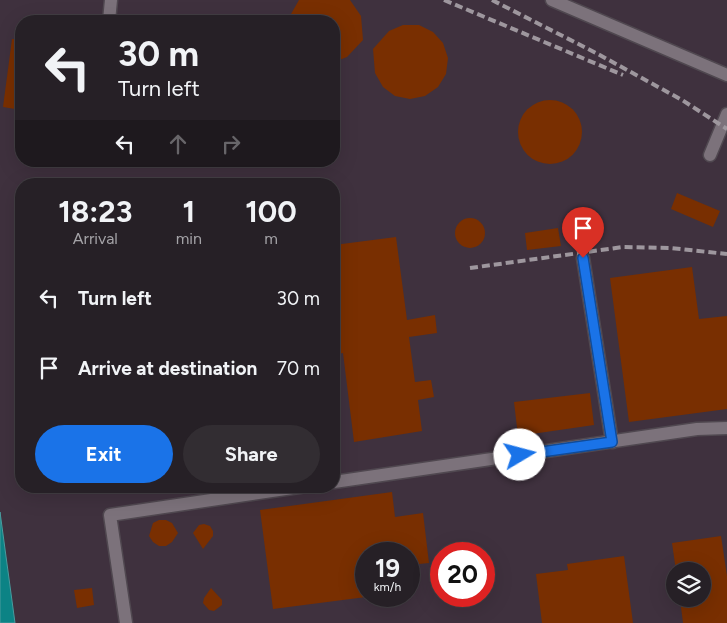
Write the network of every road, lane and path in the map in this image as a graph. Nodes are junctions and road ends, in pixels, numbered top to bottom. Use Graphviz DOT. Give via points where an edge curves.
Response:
graph roads {
  1 [pos="111,0"];
  2 [pos="552,0"];
  3 [pos="109,15"];
  4 [pos="727,75"];
  5 [pos="727,114"];
  6 [pos="710,155"];
  7 [pos="583,258"];
  8 [pos="727,428"];
  9 [pos="612,442"];
  10 [pos="340,481"];
  11 [pos="259,493"];
  12 [pos="126,623"];
  1 -- 3 [label="lane"];
  2 -- 4 [label="lane"];
  5 -- 6 [label="lane"];
  7 -- 9 [label="lane"];
  8 -- 9 [label="lane" via="697,429"];
  9 -- 10 [label="lane"];
  11 -- 12 [label="lane" via="110,515"];
}
